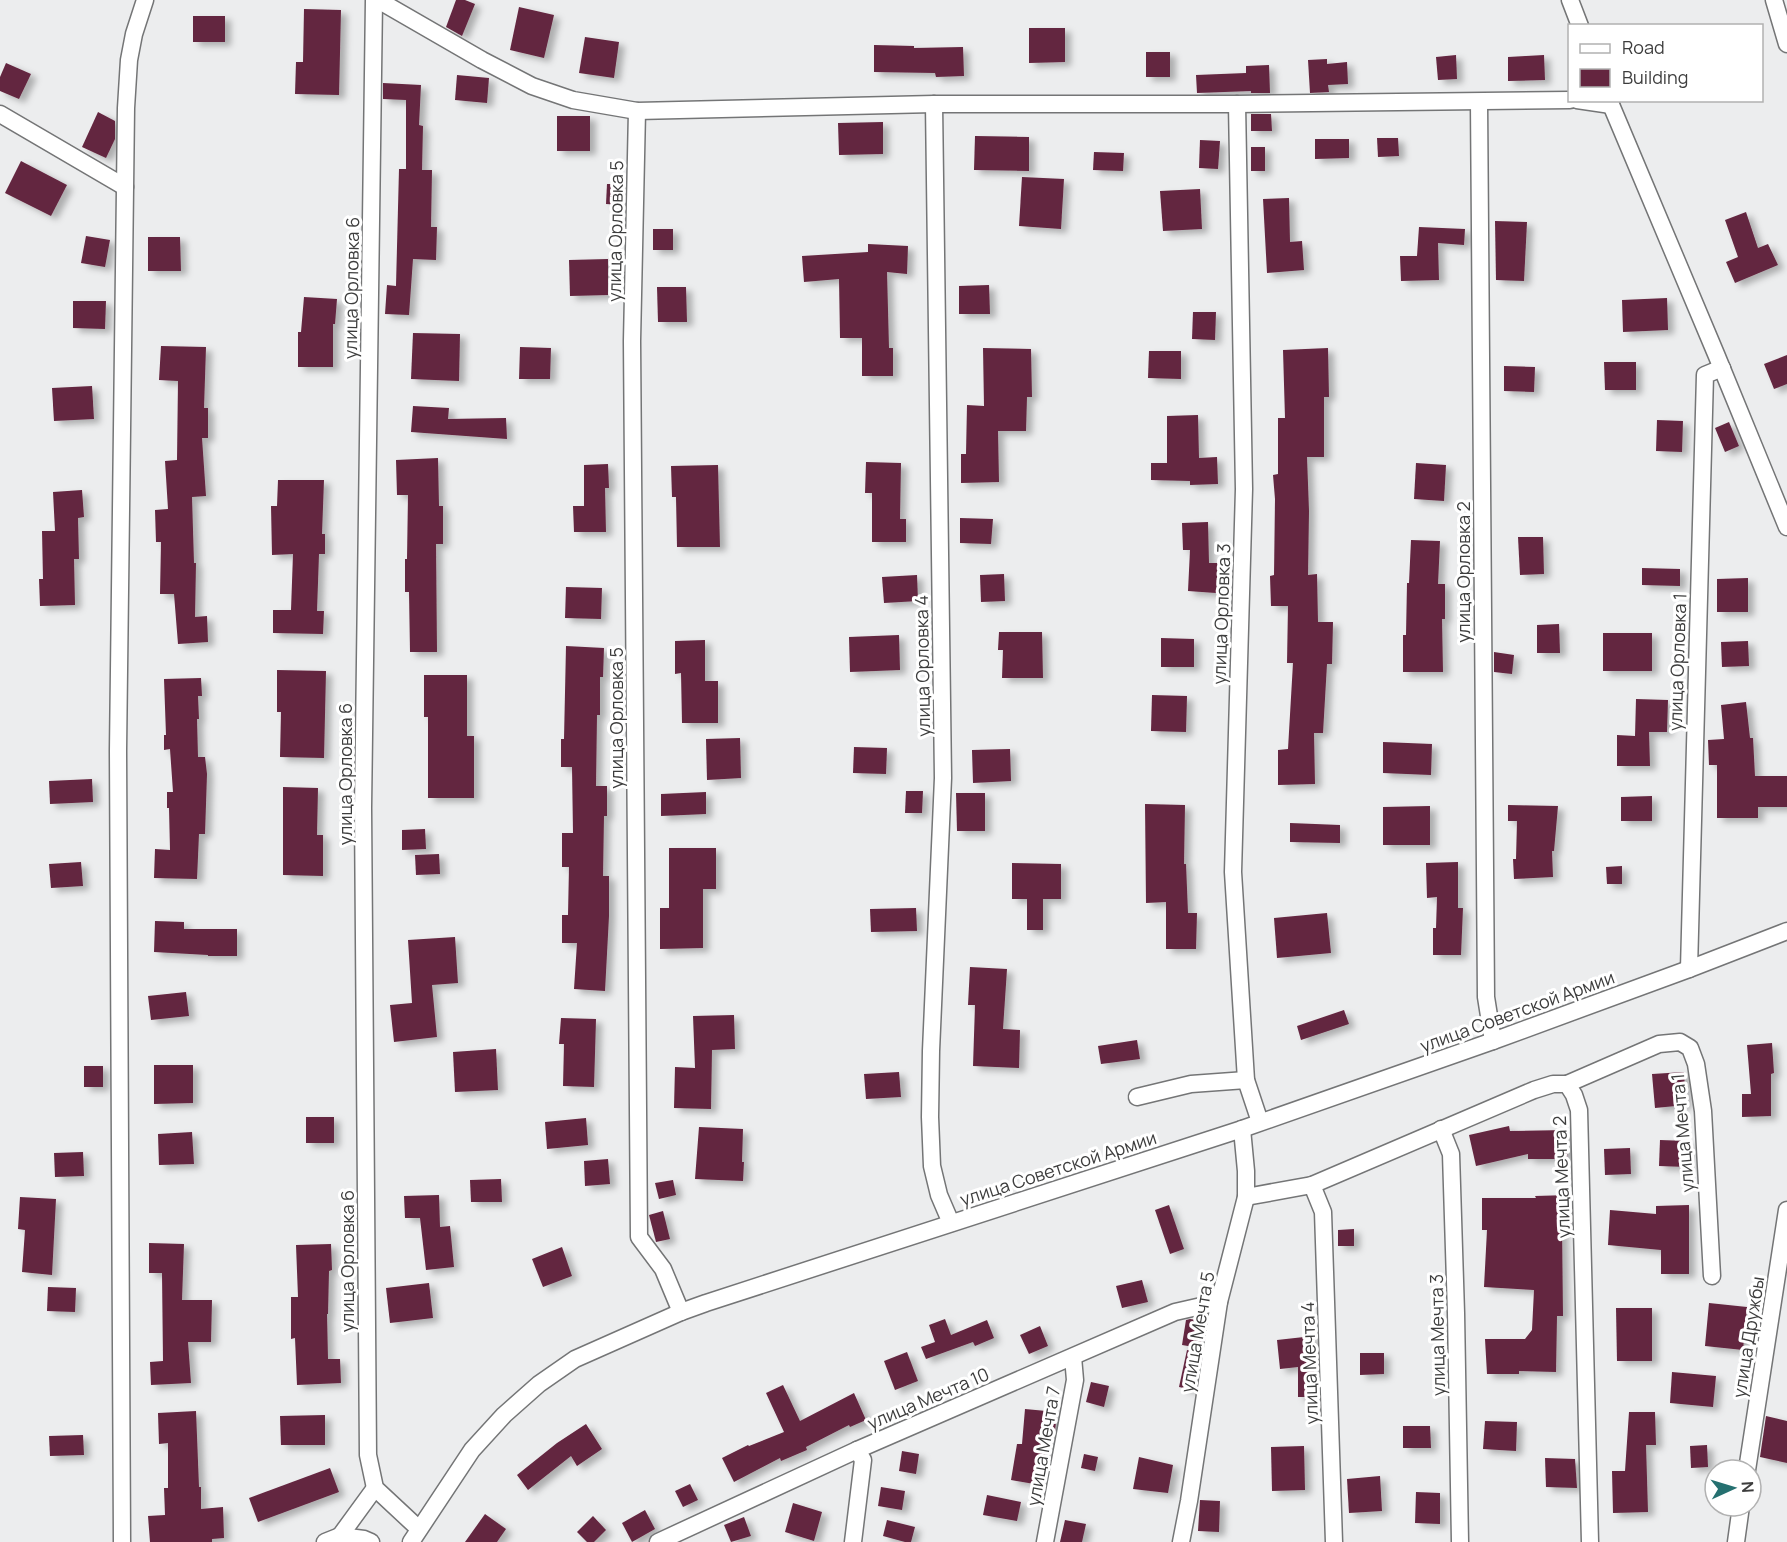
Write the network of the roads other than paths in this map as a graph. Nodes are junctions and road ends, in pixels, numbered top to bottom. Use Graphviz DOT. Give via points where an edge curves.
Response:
graph roads {
  1 [pos="145,0"];
  2 [pos="376,0"];
  3 [pos="1570,0"];
  4 [pos="1773,0"];
  5 [pos="1579,24"];
  6 [pos="1787,44"];
  7 [pos="1568,100"];
  8 [pos="1479,102"];
  9 [pos="1610,103"];
  10 [pos="934,104"];
  11 [pos="1237,104"];
  12 [pos="637,111"];
  13 [pos="0,114"];
  14 [pos="125,187"];
  15 [pos="1722,368"];
  16 [pos="1787,527"];
  17 [pos="1787,931"];
  18 [pos="1689,969"];
  19 [pos="1493,1041"];
  20 [pos="1246,1080"];
  21 [pos="1567,1084"];
  22 [pos="1137,1097"];
  23 [pos="1260,1122"];
  24 [pos="1242,1129"];
  25 [pos="1441,1129"];
  26 [pos="1312,1185"];
  27 [pos="1246,1197"];
  28 [pos="1787,1210"];
  29 [pos="951,1223"];
  30 [pos="1712,1276"];
  31 [pos="1219,1302"];
  32 [pos="681,1312"];
  33 [pos="1073,1357"];
  34 [pos="857,1450"];
  35 [pos="1749,1458"];
  36 [pos="375,1488"];
  37 [pos="1739,1518"];
  38 [pos="415,1536"];
  39 [pos="332,1539"];
  40 [pos="122,1542"];
  41 [pos="371,1542"];
  42 [pos="658,1542"];
  43 [pos="853,1542"];
  44 [pos="1045,1542"];
  45 [pos="1180,1542"];
  46 [pos="1334,1542"];
  47 [pos="1460,1542"];
  48 [pos="1590,1542"];
  49 [pos="1736,1542"];
  1 -- 14 [label="street" via="129,60"];
  2 -- 12 [label="street" via="532,86 573,100"];
  2 -- 36 [label="street, улица Орловка 6" via="363,820 368,1455"];
  3 -- 5 [label="street"];
  4 -- 6 [label="street"];
  7 -- 8 [label="street"];
  8 -- 11 [label="street"];
  8 -- 19 [label="street, улица Орловка 2" via="1486,997"];
  9 -- 15 [label="street"];
  10 -- 11 [label="street"];
  10 -- 12 [label="street"];
  10 -- 29 [label="street, улица Орловка 4" via="943,778 931,1126 932,1166"];
  11 -- 20 [label="street, улица Орловка 3" via="1244,489 1233,872"];
  12 -- 32 [label="street, улица Орловка 5" via="632,341 639,1237 663,1269"];
  13 -- 14 [label="street"];
  14 -- 40 [label="street" via="118,751"];
  15 -- 16 [label="street"];
  15 -- 18 [label="street, улица Орловка 1" via="1705,375"];
  17 -- 18 [label="street, улица Советской Армии"];
  18 -- 19 [label="street, улица Советской Армии"];
  19 -- 23 [label="street, улица Советской Армии"];
  20 -- 22 [label="street" via="1191,1084"];
  20 -- 23 [label="street, улица Орловка 3"];
  21 -- 25 [label="street" via="1534,1090"];
  21 -- 30 [label="street, улица Мечта 1" via="1659,1044 1680,1042 1689,1048 1696,1064 1703,1112"];
  21 -- 48 [label="street, улица Мечта 2" via="1579,1110"];
  23 -- 24 [label="street, улица Советской Армии"];
  24 -- 27 [label="street, улица Мечта 5"];
  24 -- 29 [label="street, улица Советской Армии"];
  25 -- 26 [label="street"];
  25 -- 47 [label="street, улица Мечта 3" via="1451,1154"];
  26 -- 27 [label="street"];
  26 -- 46 [label="street, улица Мечта 4" via="1323,1212"];
  27 -- 31 [label="street, улица Мечта 5"];
  28 -- 35 [label="street, улица Дружбы"];
  29 -- 32 [label="street, улица Советской Армии"];
  31 -- 33 [label="street, улица Мечта 10" via="1175,1312"];
  31 -- 45 [label="street, улица Мечта 5"];
  32 -- 38 [label="street, улица Советской Армии" via="574,1359 539,1384 472,1450"];
  33 -- 34 [label="street, улица Мечта 10"];
  33 -- 44 [label="street, улица Мечта 7" via="1075,1380"];
  34 -- 42 [label="street, улица Мечта 10"];
  34 -- 43 [label="street" via="863,1460"];
  36 -- 38 [label="street"];
  36 -- 39 [label="street"];
  37 -- 49 [label="street"];
  39 -- 41 [label="street"];
}
